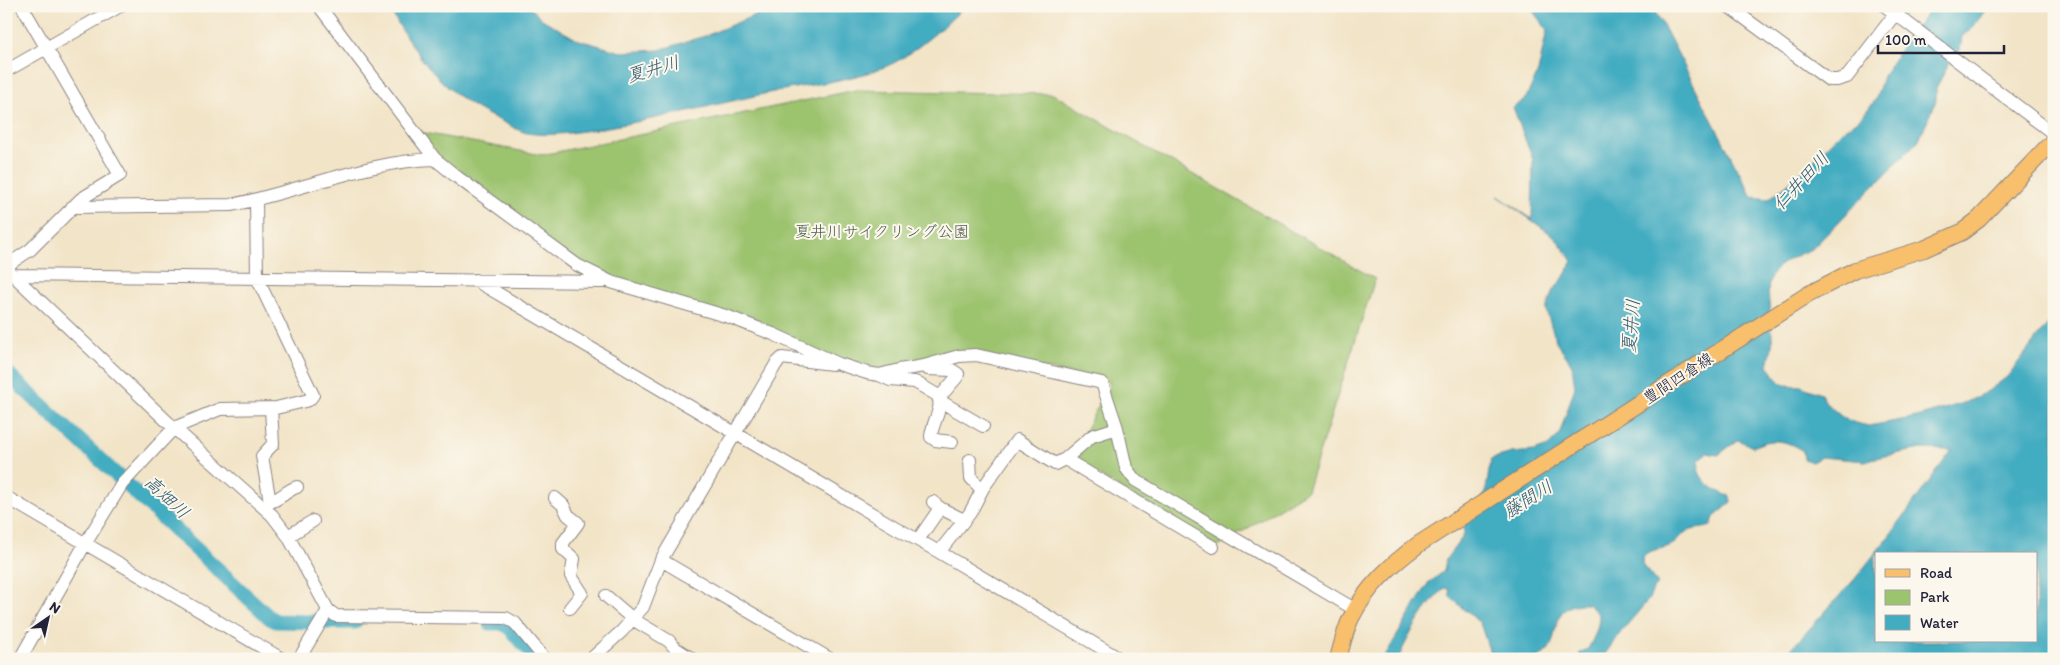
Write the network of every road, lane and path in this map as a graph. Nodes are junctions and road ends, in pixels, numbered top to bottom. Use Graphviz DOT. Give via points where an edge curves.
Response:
graph roads {
  1 [pos="22,6"];
  2 [pos="120,6"];
  3 [pos="319,6"];
  4 [pos="1728,6"];
  5 [pos="1895,14"];
  6 [pos="46,48"];
  7 [pos="6,71"];
  8 [pos="2054,134"];
  9 [pos="2054,140"];
  10 [pos="435,159"];
  11 [pos="256,200"];
  12 [pos="72,207"];
  13 [pos="8,273"];
  14 [pos="257,278"];
  15 [pos="475,280"];
  16 [pos="611,282"];
  17 [pos="839,364"];
  18 [pos="924,366"];
  19 [pos="879,375"];
  20 [pos="940,400"];
  21 [pos="271,408"];
  22 [pos="983,426"];
  23 [pos="174,428"];
  24 [pos="1117,428"];
  25 [pos="734,433"];
  26 [pos="952,442"];
  27 [pos="1066,459"];
  28 [pos="970,460"];
  29 [pos="297,487"];
  30 [pos="982,490"];
  31 [pos="6,497"];
  32 [pos="555,498"];
  33 [pos="267,505"];
  34 [pos="964,520"];
  35 [pos="314,521"];
  36 [pos="288,536"];
  37 [pos="918,540"];
  38 [pos="85,544"];
  39 [pos="1213,547"];
  40 [pos="939,552"];
  41 [pos="661,560"];
  42 [pos="606,596"];
  43 [pos="570,608"];
  44 [pos="328,610"];
  45 [pos="1356,610"];
  46 [pos="634,620"];
  47 [pos="20,659"];
  48 [pos="282,659"];
  49 [pos="299,659"];
  50 [pos="545,659"];
  51 [pos="591,659"];
  52 [pos="692,659"];
  53 [pos="830,659"];
  54 [pos="1120,659"];
  55 [pos="1338,659"];
  1 -- 6 [label="street"];
  2 -- 6 [label="street"];
  3 -- 10 [label="street"];
  4 -- 5 [label="street" via="1829,80 1847,77"];
  5 -- 8 [label="street"];
  6 -- 7 [label="street"];
  6 -- 12 [label="street" via="120,175"];
  9 -- 45 [label="main road, 豊間四倉線" via="1979,219 1962,232 1924,249 1855,270 1791,305 1391,565"];
  10 -- 11 [label="street" via="389,164"];
  10 -- 16 [label="street" via="577,265"];
  11 -- 12 [label="street" via="231,205"];
  11 -- 14 [label="street"];
  12 -- 13 [label="street" via="30,250 12,262"];
  13 -- 14 [label="street"];
  13 -- 23 [label="street"];
  14 -- 15 [label="street"];
  14 -- 21 [label="street" via="313,395 309,400"];
  15 -- 16 [label="street"];
  15 -- 25 [label="street"];
  16 -- 17 [label="street" via="729,317"];
  17 -- 19 [label="street"];
  17 -- 25 [label="street" via="782,358"];
  18 -- 19 [label="street"];
  18 -- 20 [label="street" via="932,370 952,370 958,374"];
  18 -- 24 [label="street" via="976,355 1102,383"];
  19 -- 20 [label="street" via="890,380 915,382"];
  20 -- 22 [label="street"];
  20 -- 26 [label="street" via="931,437"];
  21 -- 23 [label="street" via="220,409"];
  21 -- 33 [label="street" via="273,444 262,456"];
  23 -- 33 [label="street"];
  23 -- 38 [label="street" via="124,482"];
  24 -- 27 [label="street" via="1092,436"];
  24 -- 45 [label="street" via="1126,468 1135,480"];
  25 -- 37 [label="street"];
  25 -- 41 [label="street"];
  27 -- 30 [label="street" via="1055,464 1017,440"];
  27 -- 39 [label="street"];
  28 -- 30 [label="street" via="970,478"];
  29 -- 33 [label="street"];
  30 -- 34 [label="street"];
  31 -- 38 [label="street"];
  32 -- 43 [label="street" via="578,523 564,539 563,549 574,559 571,576 585,589"];
  33 -- 36 [label="street"];
  34 -- 37 [label="street" via="937,505"];
  34 -- 40 [label="street"];
  35 -- 36 [label="street"];
  36 -- 44 [label="street"];
  37 -- 40 [label="street"];
  38 -- 47 [label="street"];
  38 -- 48 [label="street"];
  40 -- 54 [label="street"];
  41 -- 46 [label="street" via="643,607"];
  41 -- 53 [label="street"];
  42 -- 46 [label="street"];
  44 -- 49 [label="street"];
  44 -- 50 [label="street" via="336,616 506,618 515,623"];
  45 -- 55 [label="main road, 豊間四倉線" via="1350,619"];
  46 -- 51 [label="street"];
  46 -- 52 [label="street"];
}
